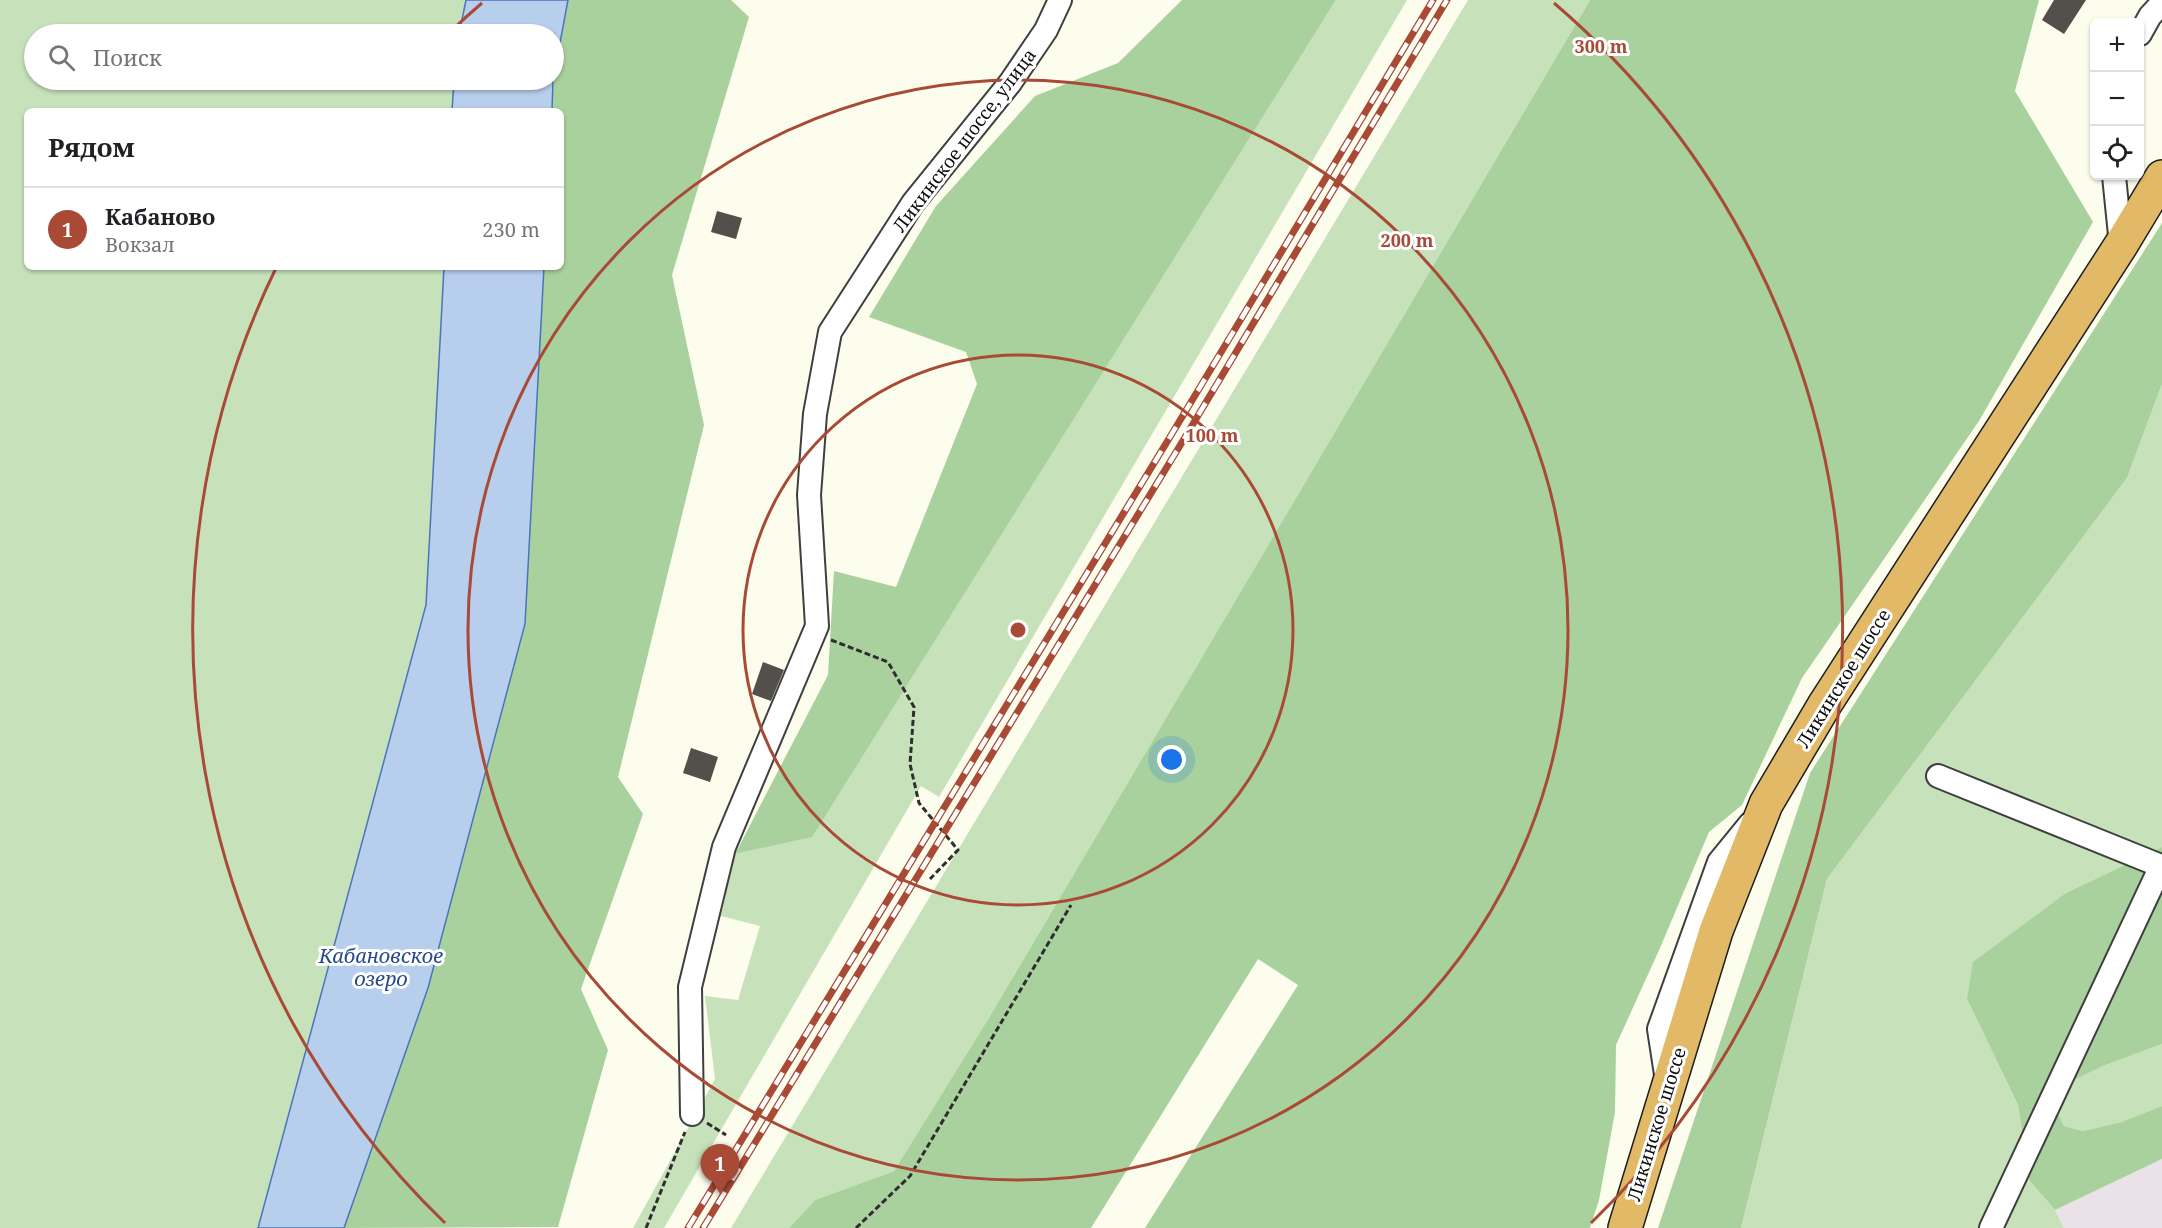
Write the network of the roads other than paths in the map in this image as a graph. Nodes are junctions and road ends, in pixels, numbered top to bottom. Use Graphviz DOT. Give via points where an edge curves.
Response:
graph roads {
  1 [pos="1060,0"];
  2 [pos="2162,3"];
  3 [pos="2144,26"];
  4 [pos="2162,177"];
  5 [pos="2114,180"];
  6 [pos="2121,245"];
  7 [pos="1938,776"];
  8 [pos="2161,866"];
  9 [pos="692,1114"];
  10 [pos="1625,1228"];
  11 [pos="1991,1228"];
  1 -- 9 [label="street, Ликинское шоссе, улица" via="1046,30 1010,83 913,203 830,332 815,414 809,495 817,626 724,847 690,987"];
  2 -- 3 [label="street"];
  4 -- 6 [label="highway, Ликинское шоссе"];
  5 -- 6 [label="street"];
  6 -- 10 [label="highway, Ликинское шоссе" via="1825,704 1766,804 1716,931"];
  7 -- 8 [label="street"];
  8 -- 11 [label="street"];
}
